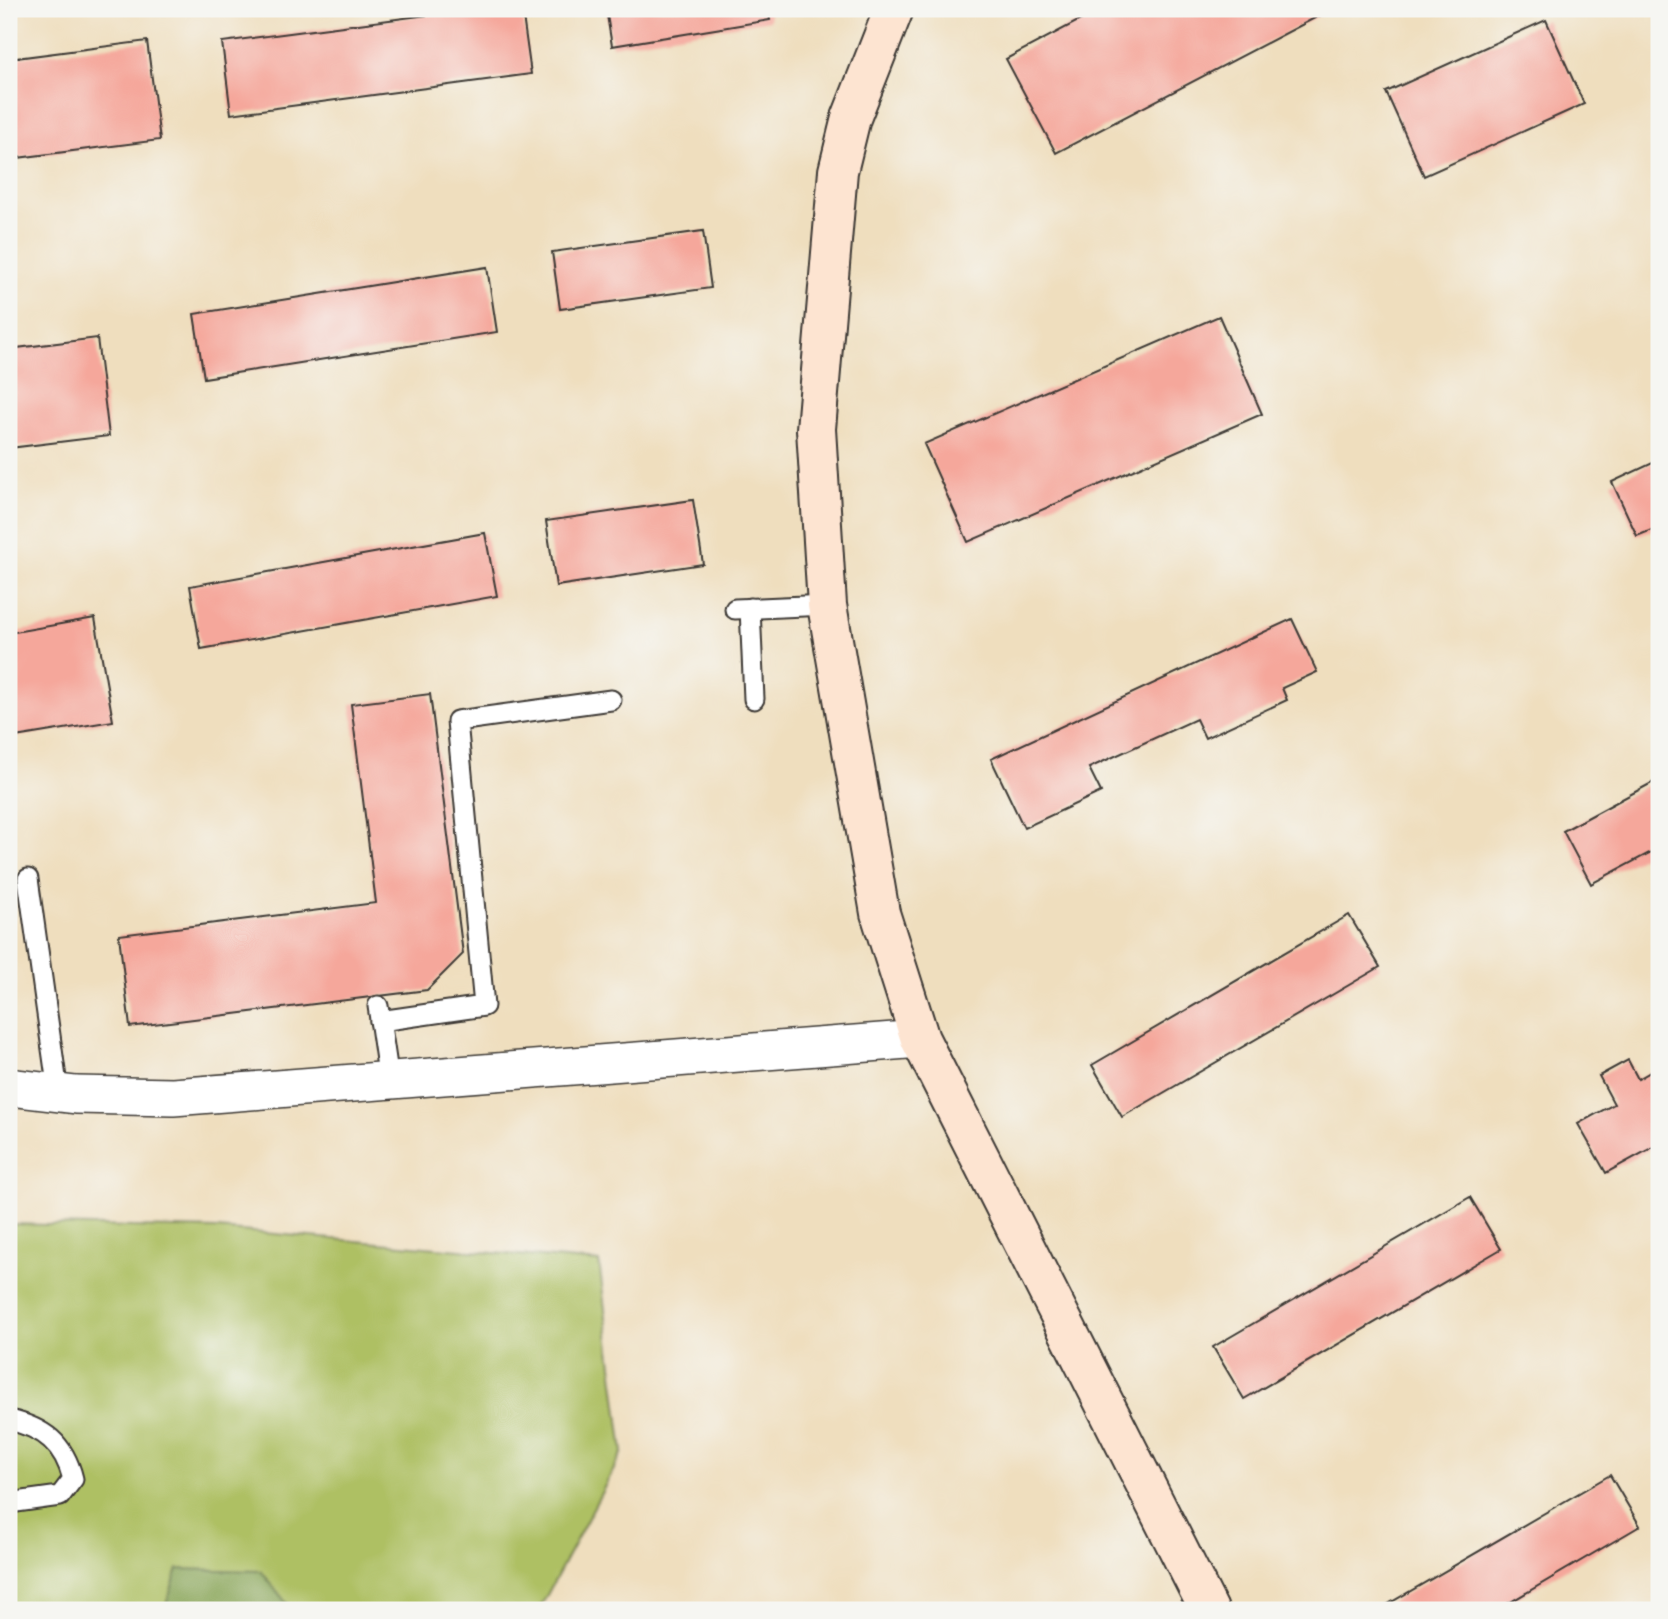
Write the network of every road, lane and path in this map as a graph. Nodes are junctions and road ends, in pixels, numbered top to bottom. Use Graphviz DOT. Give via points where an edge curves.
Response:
graph roads {
  1 [pos="894,9"];
  2 [pos="827,605"];
  3 [pos="754,699"];
  4 [pos="611,700"];
  5 [pos="28,879"];
  6 [pos="920,1040"];
  7 [pos="389,1080"];
  8 [pos="9,1087"];
  9 [pos="58,1093"];
  10 [pos="9,1420"];
  11 [pos="9,1503"];
  12 [pos="1209,1610"];
  1 -- 2 [label="street" via="851,118 838,170 816,429"];
  2 -- 3 [label="lane" via="743,608"];
  2 -- 6 [label="street" via="880,913"];
  4 -- 7 [label="lane" via="457,721 484,1006 379,1014"];
  5 -- 9 [label="lane"];
  6 -- 7 [label="street"];
  6 -- 12 [label="street"];
  7 -- 9 [label="street" via="173,1097"];
  8 -- 9 [label="street"];
  10 -- 11 [label="lane" via="37,1427 67,1457 73,1479 60,1496"];
}
